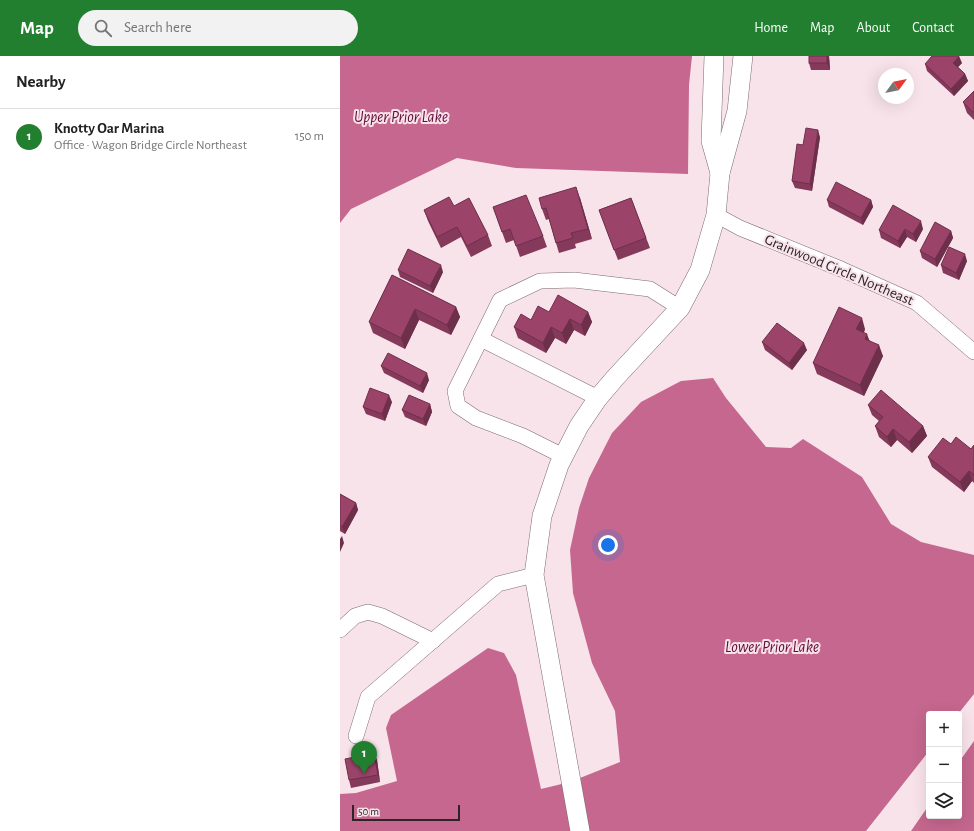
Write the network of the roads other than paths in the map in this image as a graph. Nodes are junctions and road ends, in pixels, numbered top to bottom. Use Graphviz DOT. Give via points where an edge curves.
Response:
graph roads {
  1 [pos="714,56"];
  2 [pos="743,56"];
  3 [pos="720,173"];
  4 [pos="716,215"];
  5 [pos="680,308"];
  6 [pos="481,339"];
  7 [pos="974,352"];
  8 [pos="598,398"];
  9 [pos="565,456"];
  10 [pos="534,575"];
  11 [pos="340,630"];
  12 [pos="433,641"];
  13 [pos="356,736"];
  14 [pos="580,831"];
  1 -- 3 [label="main road" via="711,141"];
  2 -- 3 [label="main road" via="737,111"];
  3 -- 4 [label="main road"];
  4 -- 5 [label="main road" via="700,270"];
  4 -- 7 [label="street, Grainwood Circle Northeast" via="740,228 917,303"];
  5 -- 6 [label="street" via="650,289 574,280 540,281 500,300"];
  5 -- 8 [label="main road"];
  6 -- 8 [label="street"];
  6 -- 9 [label="street" via="455,391 458,406 476,418"];
  8 -- 9 [label="main road" via="579,426"];
  9 -- 10 [label="main road" via="559,465 542,516"];
  10 -- 12 [label="street" via="498,584"];
  10 -- 14 [label="main road"];
  11 -- 12 [label="street" via="355,616 368,612 382,616"];
  12 -- 13 [label="street" via="368,697"];
}
